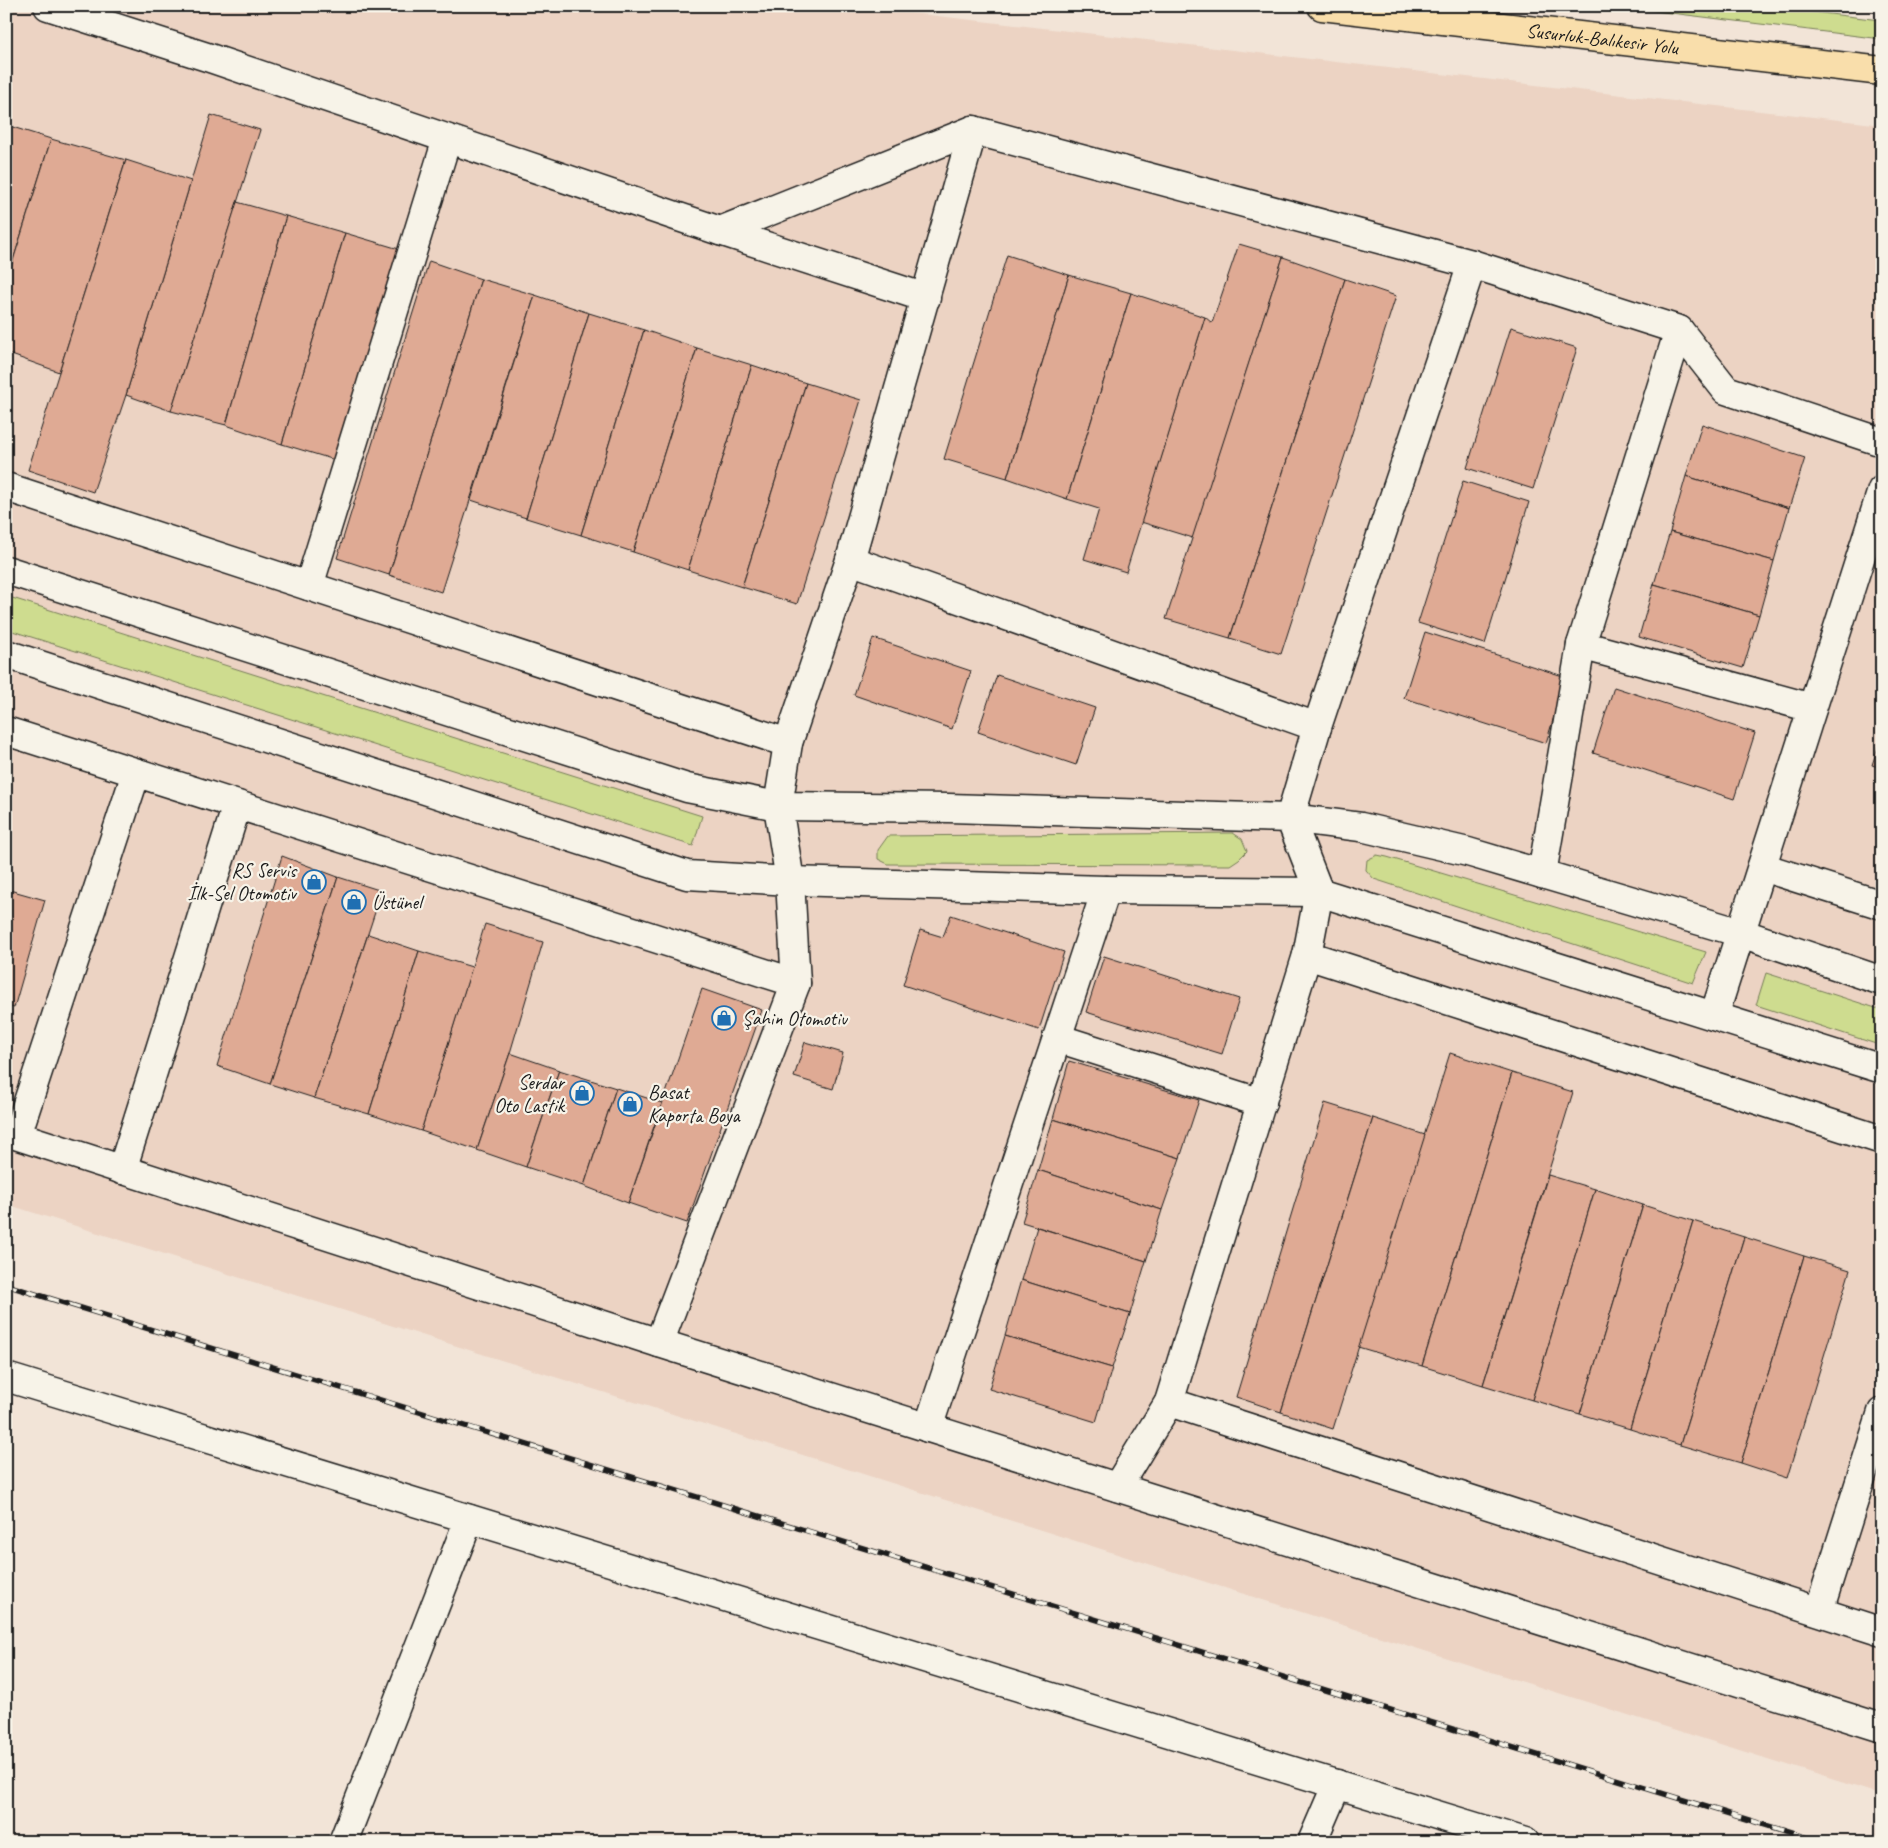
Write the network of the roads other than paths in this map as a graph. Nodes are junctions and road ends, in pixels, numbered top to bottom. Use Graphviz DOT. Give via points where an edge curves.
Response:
graph roads {
  1 [pos="48,6"];
  2 [pos="1322,6"];
  3 [pos="1882,71"];
  4 [pos="974,130"];
  5 [pos="447,139"];
  6 [pos="720,231"];
  7 [pos="1472,264"];
  8 [pos="926,298"];
  9 [pos="1679,330"];
  10 [pos="1882,442"];
  11 [pos="6,487"];
  12 [pos="1882,490"];
  13 [pos="850,560"];
  14 [pos="6,570"];
  15 [pos="309,586"];
  16 [pos="1581,644"];
  17 [pos="6,654"];
  18 [pos="1812,708"];
  19 [pos="1317,727"];
  20 [pos="6,731"];
  21 [pos="788,743"];
  22 [pos="136,773"];
  23 [pos="237,805"];
  24 [pos="778,806"];
  25 [pos="1290,818"];
  26 [pos="1762,867"];
  27 [pos="1542,874"];
  28 [pos="790,881"];
  29 [pos="1106,890"];
  30 [pos="1319,892"];
  31 [pos="1882,905"];
  32 [pos="1741,932"];
  33 [pos="1308,955"];
  34 [pos="1882,981"];
  35 [pos="796,983"];
  36 [pos="1714,1016"];
  37 [pos="1057,1038"];
  38 [pos="1882,1069"];
  39 [pos="1262,1103"];
  40 [pos="12,1134"];
  41 [pos="1882,1140"];
  42 [pos="122,1170"];
  43 [pos="659,1343"];
  44 [pos="6,1377"];
  45 [pos="1169,1402"];
  46 [pos="1882,1412"];
  47 [pos="928,1428"];
  48 [pos="1117,1487"];
  49 [pos="469,1519"];
  50 [pos="1819,1611"];
  51 [pos="1882,1632"];
  52 [pos="1882,1728"];
  53 [pos="1337,1784"];
  54 [pos="343,1842"];
  55 [pos="1312,1842"];
  56 [pos="1525,1842"];
  1 -- 5 [label="street"];
  2 -- 3 [label="highway, Susurluk-Balıkesir Yolu"];
  4 -- 6 [label="street"];
  4 -- 7 [label="street"];
  4 -- 8 [label="street"];
  5 -- 6 [label="street"];
  5 -- 15 [label="street"];
  6 -- 8 [label="street"];
  7 -- 9 [label="street"];
  7 -- 19 [label="street"];
  8 -- 13 [label="street"];
  9 -- 10 [label="street" via="1726,390"];
  9 -- 16 [label="street"];
  11 -- 15 [label="street"];
  12 -- 18 [label="street"];
  13 -- 19 [label="street"];
  13 -- 21 [label="street"];
  14 -- 24 [label="street" via="687,788"];
  15 -- 21 [label="street"];
  16 -- 18 [label="street"];
  16 -- 27 [label="street"];
  17 -- 28 [label="street" via="687,875"];
  18 -- 26 [label="street"];
  19 -- 25 [label="street"];
  20 -- 22 [label="street"];
  21 -- 24 [label="street"];
  22 -- 23 [label="street"];
  22 -- 40 [label="street"];
  23 -- 35 [label="street"];
  23 -- 42 [label="street"];
  24 -- 25 [label="street"];
  24 -- 28 [label="street"];
  25 -- 27 [label="street" via="1361,827 1468,852"];
  25 -- 30 [label="street"];
  26 -- 31 [label="street"];
  26 -- 32 [label="street"];
  27 -- 32 [label="street"];
  28 -- 29 [label="street"];
  28 -- 35 [label="street"];
  29 -- 30 [label="street"];
  29 -- 37 [label="street"];
  30 -- 33 [label="street"];
  30 -- 36 [label="street"];
  32 -- 34 [label="street"];
  32 -- 36 [label="street"];
  33 -- 39 [label="street"];
  33 -- 41 [label="street"];
  35 -- 43 [label="street"];
  36 -- 38 [label="street"];
  37 -- 39 [label="street"];
  37 -- 47 [label="street"];
  39 -- 45 [label="street"];
  40 -- 42 [label="street"];
  42 -- 43 [label="street"];
  43 -- 47 [label="street"];
  44 -- 49 [label="street"];
  45 -- 48 [label="street"];
  45 -- 50 [label="street"];
  46 -- 50 [label="street"];
  47 -- 48 [label="street"];
  48 -- 52 [label="street"];
  49 -- 53 [label="street"];
  49 -- 54 [label="street"];
  50 -- 51 [label="street"];
  53 -- 55 [label="street"];
  53 -- 56 [label="street"];
}
